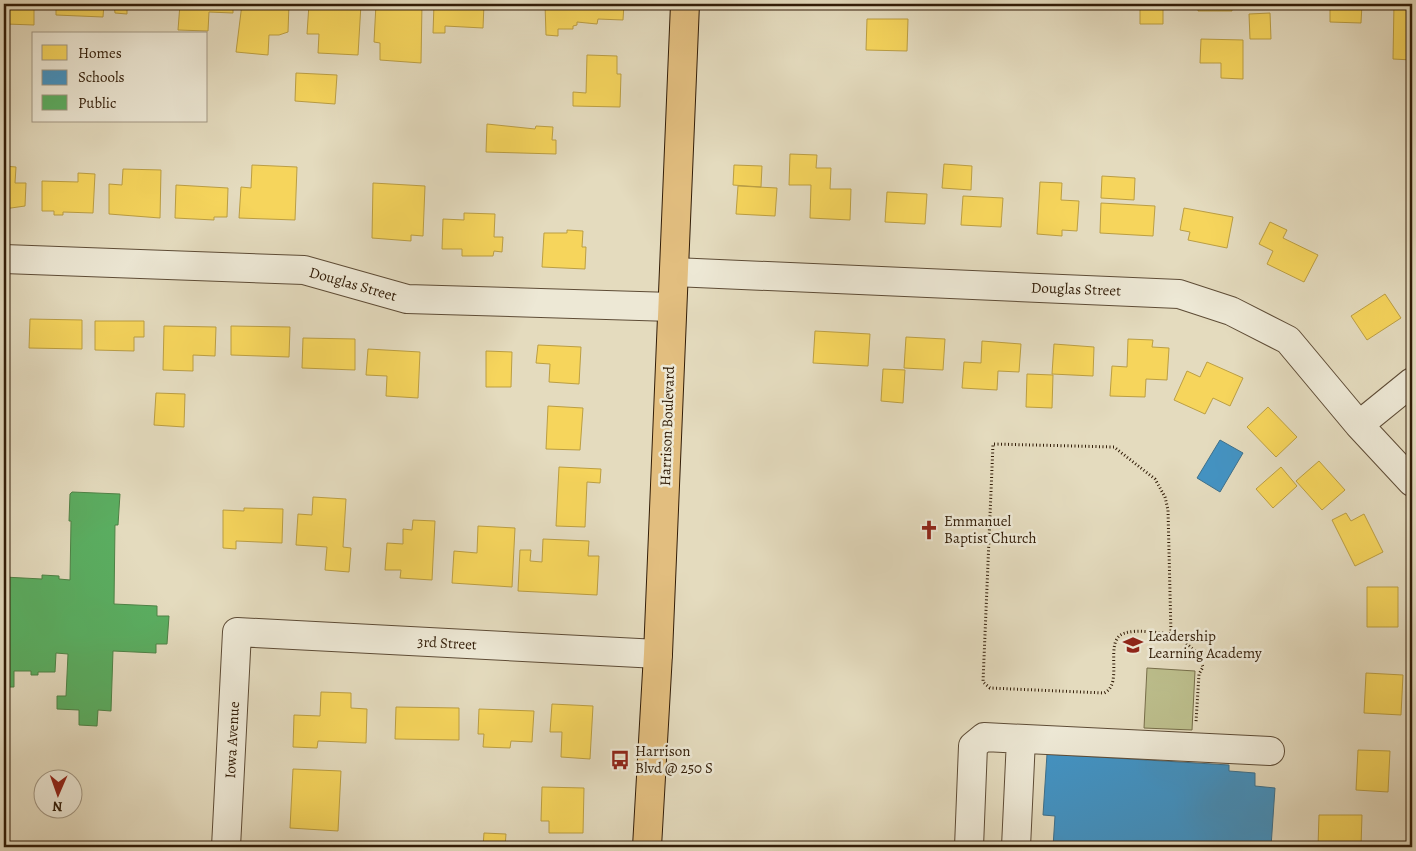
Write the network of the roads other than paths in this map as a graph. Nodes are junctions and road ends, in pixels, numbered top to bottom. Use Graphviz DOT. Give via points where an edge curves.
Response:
graph roads {
  1 [pos="685,4"];
  2 [pos="4,259"];
  3 [pos="674,272"];
  4 [pos="672,307"];
  5 [pos="1412,382"];
  6 [pos="1360,425"];
  7 [pos="1412,482"];
  8 [pos="237,632"];
  9 [pos="658,654"];
  10 [pos="1021,739"];
  11 [pos="1270,751"];
  12 [pos="226,847"];
  13 [pos="647,847"];
  14 [pos="968,847"];
  15 [pos="1016,847"];
  1 -- 3 [label="main road, Harrison Boulevard"];
  2 -- 4 [label="street, Douglas Street" via="304,270 407,299"];
  3 -- 4 [label="main road, Harrison Boulevard"];
  3 -- 6 [label="street, Douglas Street" via="1179,294 1231,311 1288,340"];
  4 -- 9 [label="main road, Harrison Boulevard"];
  5 -- 6 [label="street"];
  6 -- 7 [label="street, Douglas Street"];
  8 -- 9 [label="street, 3rd Street"];
  8 -- 12 [label="street, Iowa Avenue"];
  9 -- 13 [label="main road, Harrison Boulevard"];
  10 -- 11 [label="street"];
  10 -- 14 [label="street" via="984,737 973,746"];
  10 -- 15 [label="street"];
}
